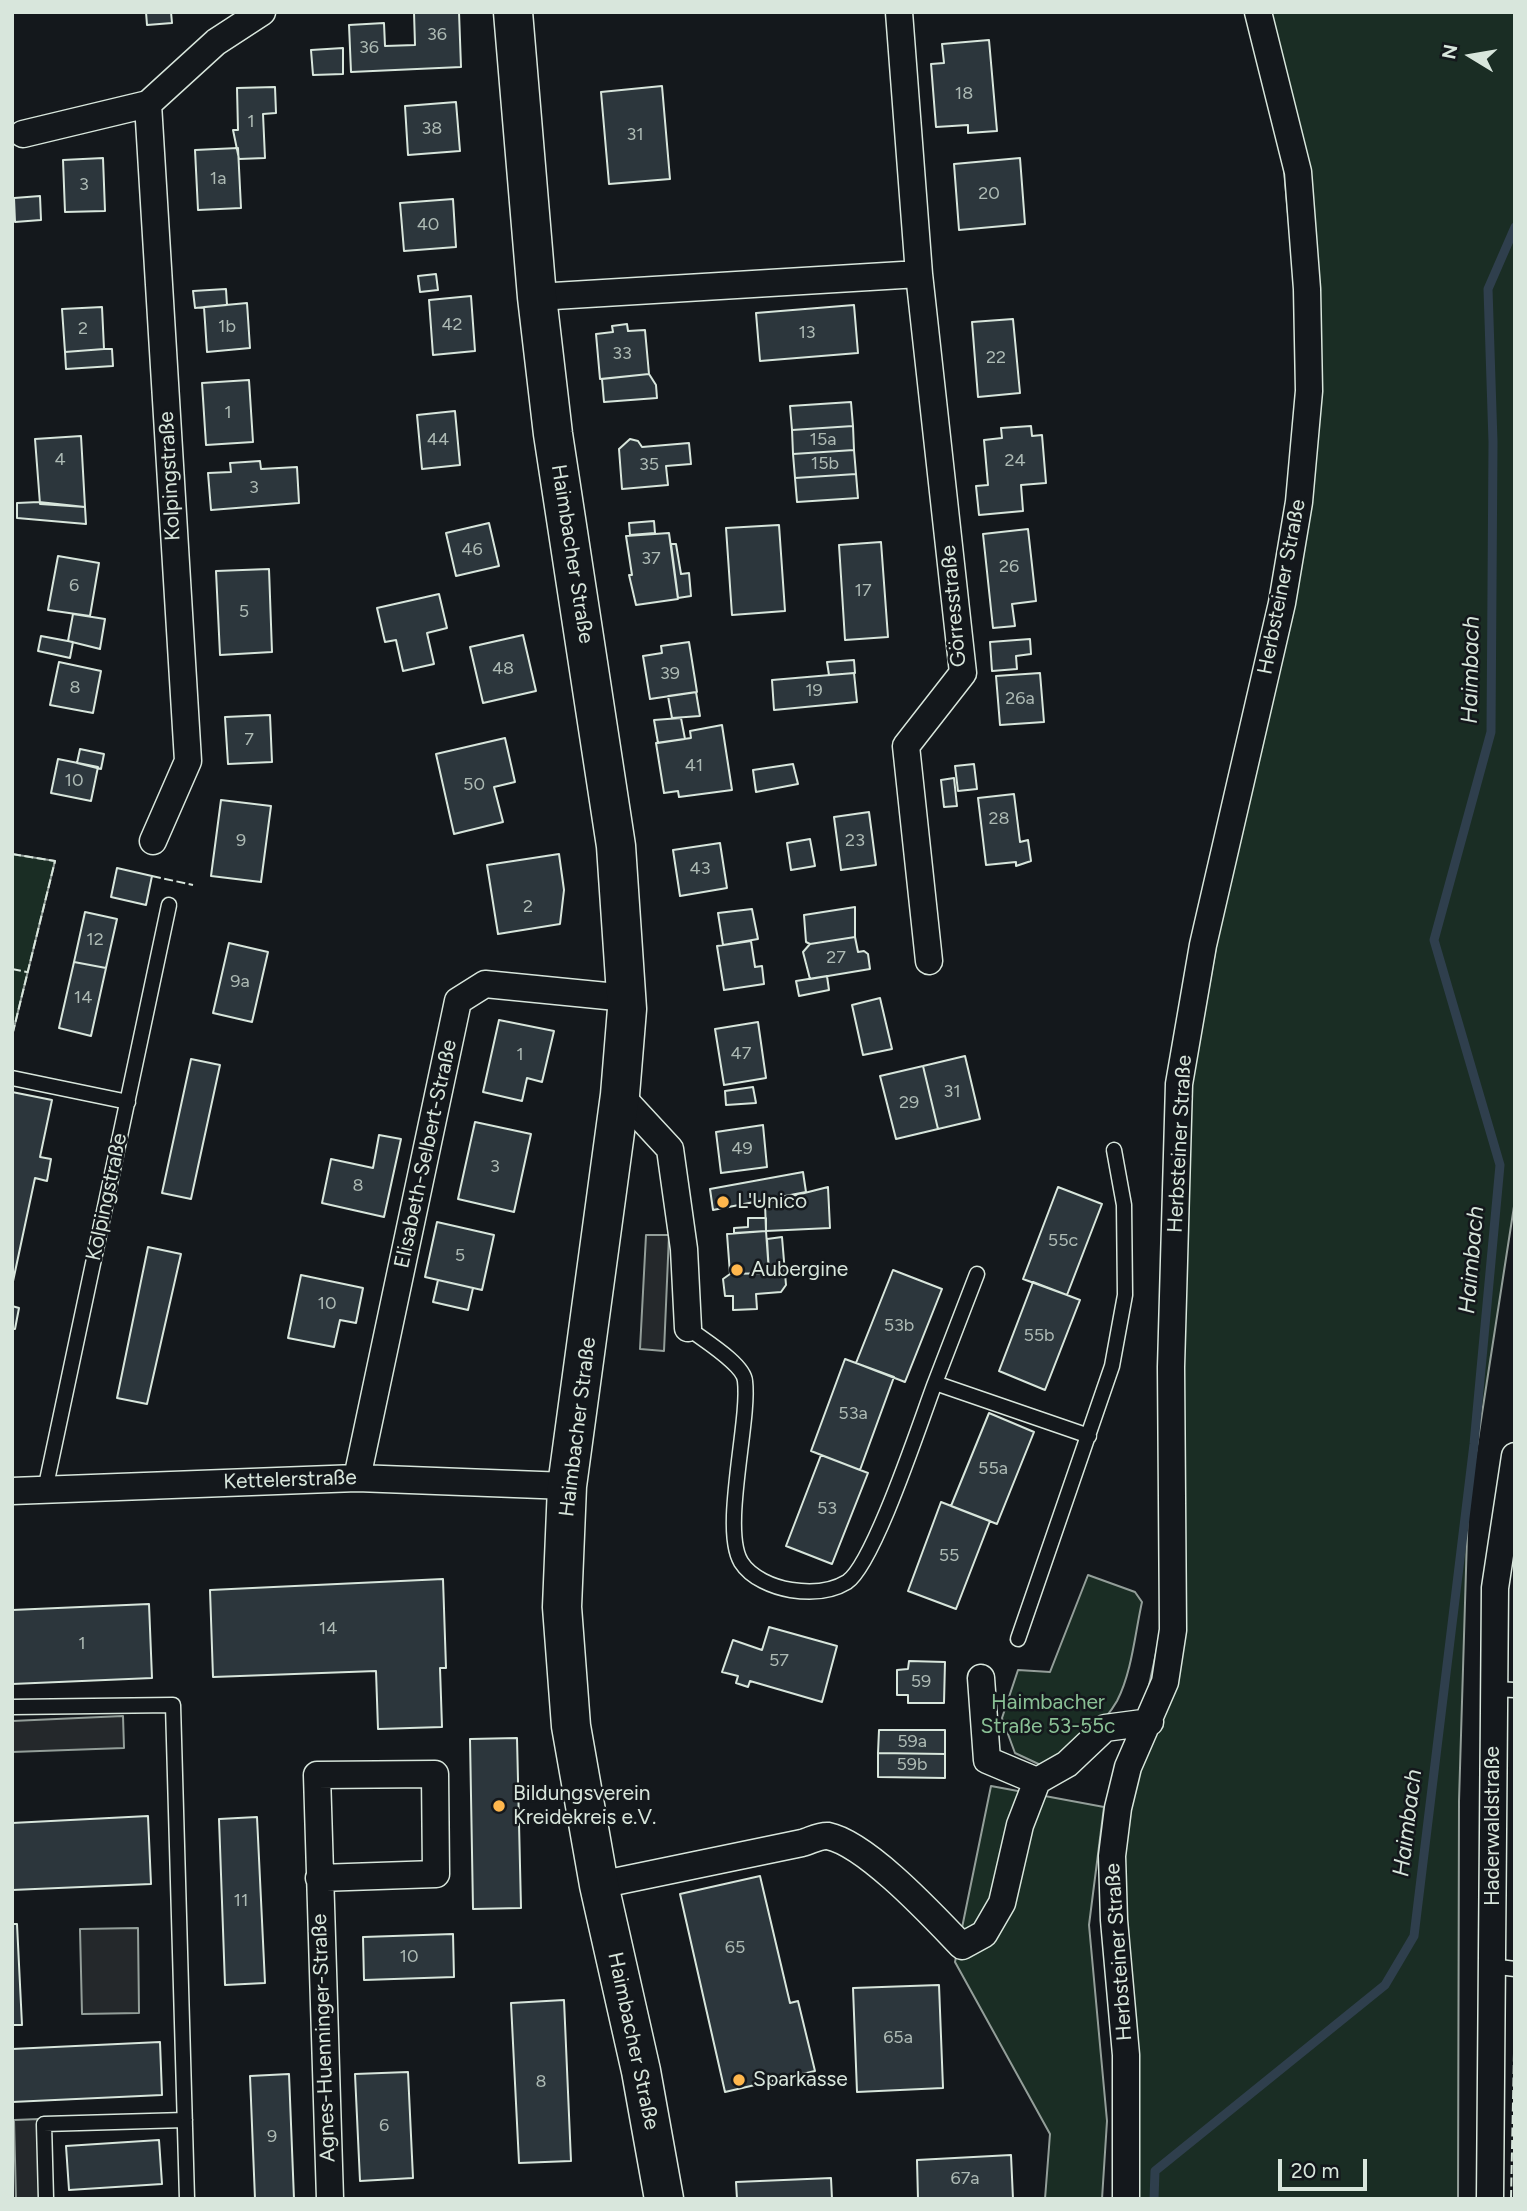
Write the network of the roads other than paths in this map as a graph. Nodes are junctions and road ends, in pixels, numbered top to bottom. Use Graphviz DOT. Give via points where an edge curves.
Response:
graph roads {
  1 [pos="262,12"];
  2 [pos="513,12"];
  3 [pos="899,12"];
  4 [pos="1258,12"];
  5 [pos="148,104"];
  6 [pos="23,134"];
  7 [pos="919,274"];
  8 [pos="537,297"];
  9 [pos="153,841"];
  10 [pos="169,905"];
  11 [pos="929,961"];
  12 [pos="627,998"];
  13 [pos="12,1078"];
  14 [pos="620,1094"];
  15 [pos="128,1102"];
  16 [pos="1114,1150"];
  17 [pos="977,1274"];
  18 [pos="688,1328"];
  19 [pos="935,1383"];
  20 [pos="1088,1436"];
  21 [pos="1515,1456"];
  22 [pos="357,1478"];
  23 [pos="567,1486"];
  24 [pos="45,1490"];
  25 [pos="12,1491"];
  26 [pos="1018,1639"];
  27 [pos="981,1678"];
  28 [pos="1504,1690"];
  29 [pos="12,1707"];
  30 [pos="1150,1722"];
  31 [pos="1037,1782"];
  32 [pos="318,1878"];
  33 [pos="599,1885"];
  34 [pos="1503,1968"];
  35 [pos="186,2120"];
  36 [pos="46,2199"];
  37 [pos="187,2199"];
  38 [pos="330,2199"];
  39 [pos="664,2199"];
  40 [pos="1126,2199"];
  41 [pos="1490,2199"];
  1 -- 5 [label="street" via="216,42"];
  2 -- 8 [label="main road, Haimbacher Straße"];
  3 -- 7 [label="street, Görresstraße"];
  4 -- 30 [label="street, Herbsteiner Straße" via="1298,172 1309,391 1282,604 1203,945 1179,1084 1171,1367 1173,1630 1165,1682"];
  5 -- 6 [label="street"];
  5 -- 9 [label="street, Kolpingstraße" via="188,761"];
  7 -- 8 [label="street"];
  7 -- 11 [label="street, Görresstraße" via="964,673 906,746"];
  8 -- 12 [label="main road, Haimbacher Straße" via="553,435 616,846"];
  10 -- 15 [label="lane, Kolpingstraße"];
  12 -- 14 [label="main road, Haimbacher Straße"];
  12 -- 22 [label="street, Elisabeth-Selbert-Straße" via="485,984 458,1001"];
  13 -- 15 [label="lane"];
  14 -- 18 [label="street" via="670,1149 684,1249"];
  14 -- 23 [label="main road, Haimbacher Straße"];
  15 -- 24 [label="lane, Kolpingstraße"];
  16 -- 20 [label="lane" via="1124,1205 1125,1295 1112,1366"];
  17 -- 19 [label="lane"];
  18 -- 19 [label="lane" via="736,1364 746,1379 736,1536 741,1562 771,1587 815,1594 848,1581 872,1548"];
  19 -- 20 [label="lane"];
  20 -- 26 [label="lane"];
  21 -- 28 [label="street, Haderwaldstraße" via="1494,1588"];
  22 -- 23 [label="street, Kettelerstraße"];
  22 -- 24 [label="street, Kettelerstraße"];
  23 -- 33 [label="main road, Haimbacher Straße" via="562,1607 571,1726"];
  24 -- 25 [label="street, Kettelerstraße"];
  27 -- 31 [label="street" via="987,1760"];
  28 -- 34 [label="street, Haderwaldstraße"];
  29 -- 35 [label="lane" via="173,1705"];
  30 -- 31 [label="street" via="1105,1728 1067,1764"];
  30 -- 40 [label="street, Herbsteiner Straße" via="1128,1768 1112,1856 1126,2055"];
  31 -- 33 [label="street" via="1020,1825 1002,1903 984,1934 962,1946 855,1846 825,1835"];
  32 -- 32 [label="street, Agnes-Huenninger-Straße" via="317,1775 435,1774 436,1874"];
  32 -- 38 [label="street, Agnes-Huenninger-Straße"];
  33 -- 39 [label="main road, Haimbacher Straße"];
  34 -- 41 [label="street, Haderwaldstraße"];
  35 -- 36 [label="lane" via="44,2124"];
  35 -- 37 [label="lane"];
}
